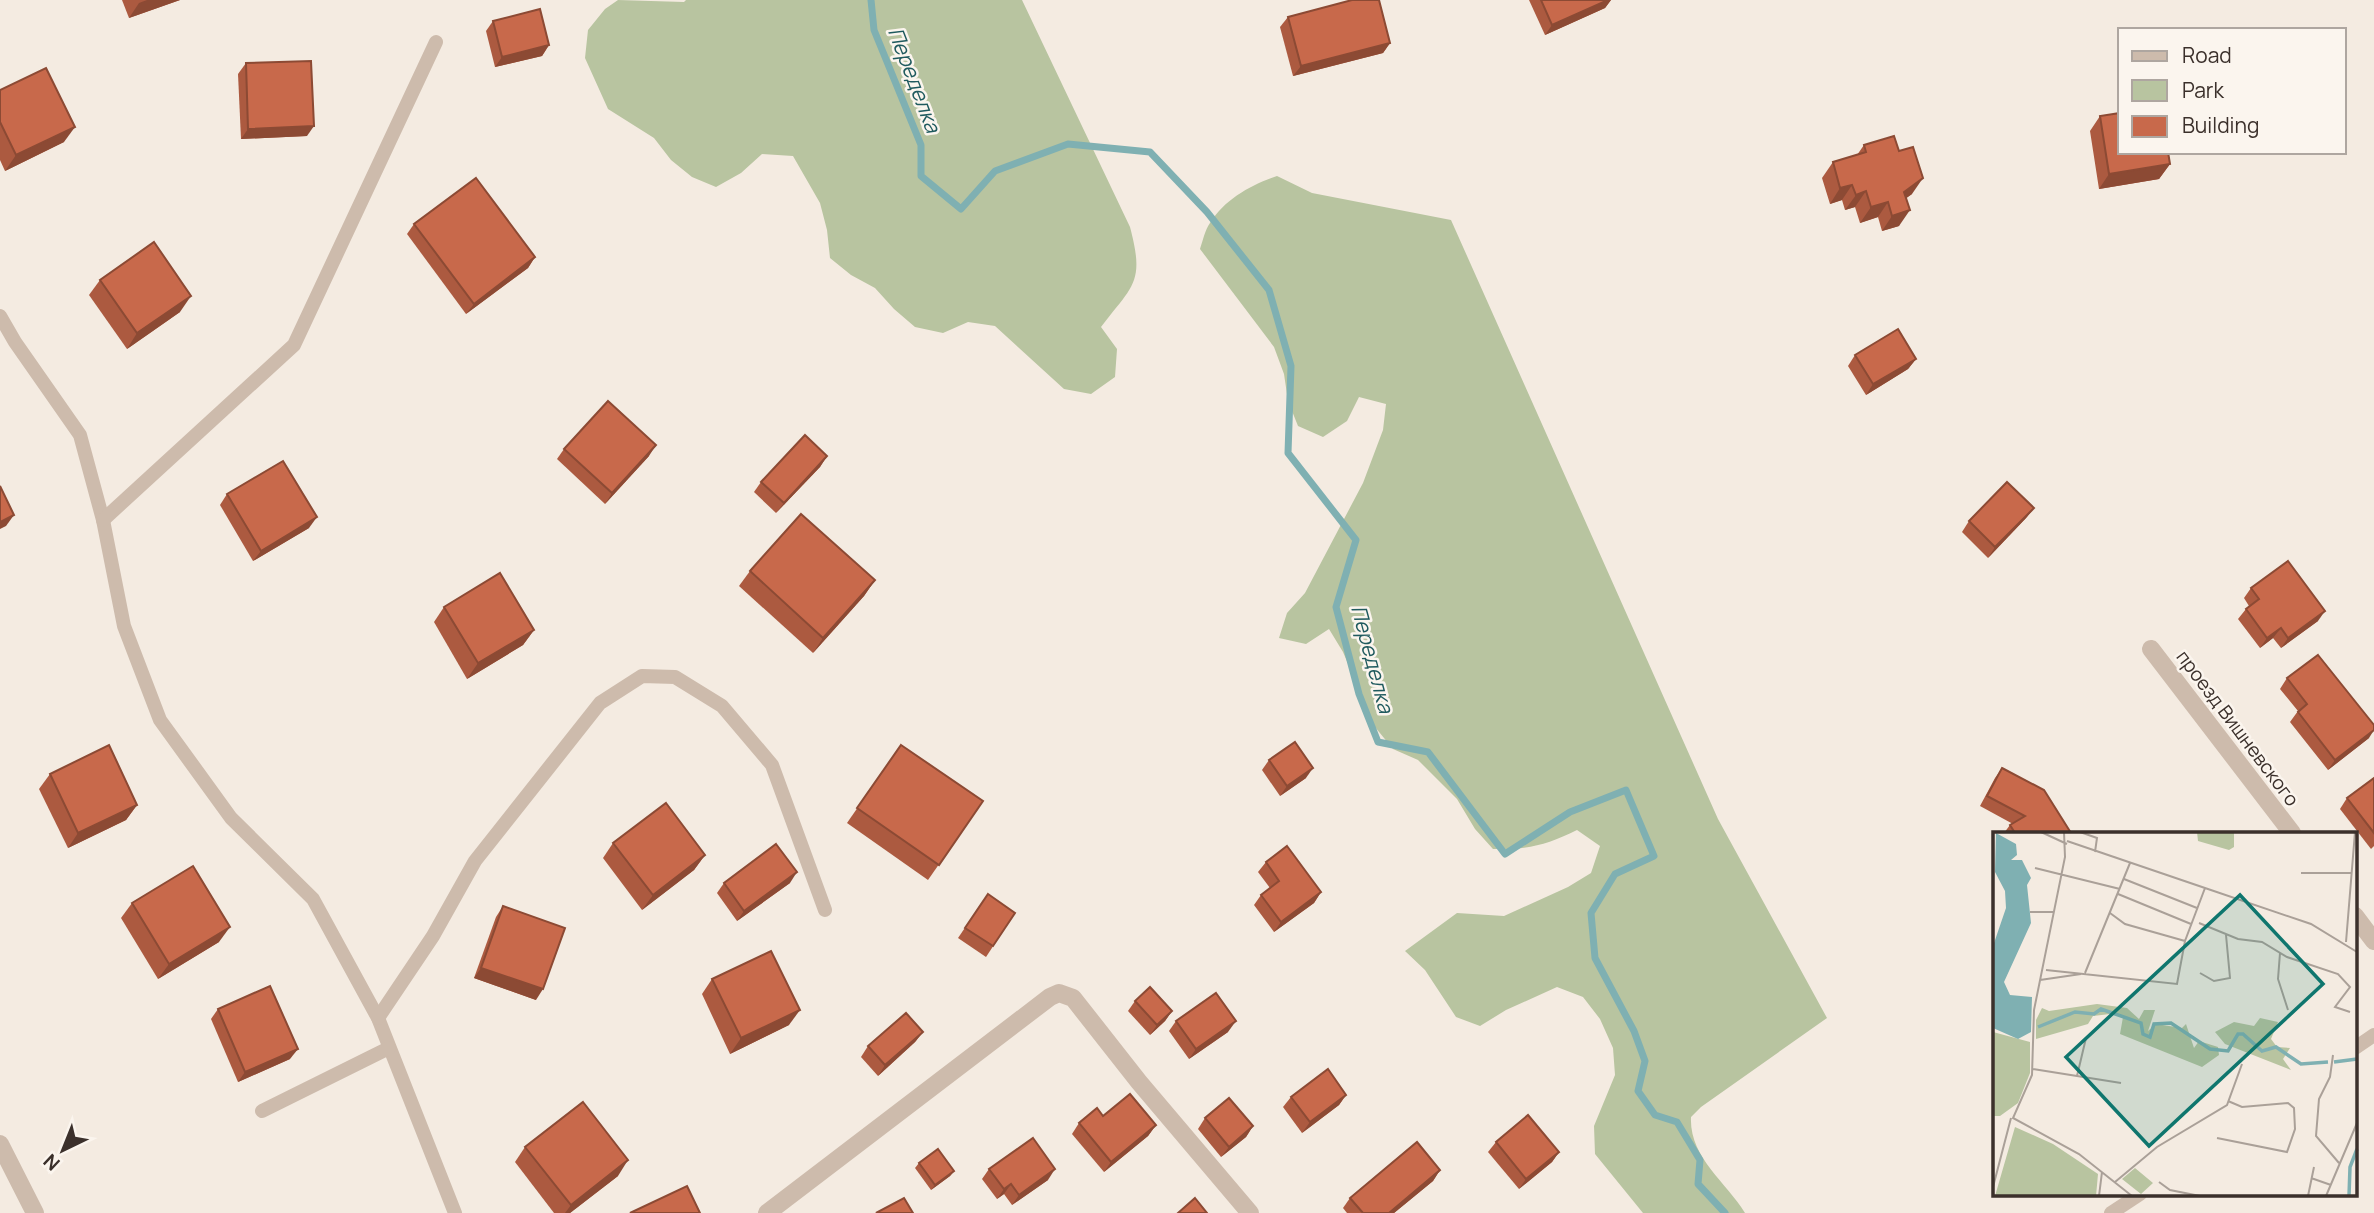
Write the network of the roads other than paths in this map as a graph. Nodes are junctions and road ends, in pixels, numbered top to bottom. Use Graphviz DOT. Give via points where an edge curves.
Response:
graph roads {
  1 [pos="436,42"];
  2 [pos="0,316"];
  3 [pos="103,520"];
  4 [pos="2151,649"];
  5 [pos="2291,832"];
  6 [pos="825,911"];
  7 [pos="2356,917"];
  8 [pos="2374,941"];
  9 [pos="378,1017"];
  10 [pos="2374,1035"];
  11 [pos="2356,1047"];
  12 [pos="389,1048"];
  13 [pos="262,1111"];
  14 [pos="0,1144"];
  15 [pos="2137,1196"];
  16 [pos="453,1210"];
  17 [pos="35,1213"];
  18 [pos="767,1213"];
  19 [pos="1250,1213"];
  20 [pos="2111,1213"];
  1 -- 3 [label="lane" via="294,345"];
  2 -- 3 [label="lane" via="80,435"];
  3 -- 9 [label="lane" via="124,626 160,720 231,818 313,899"];
  4 -- 5 [label="street, проезд Вишневского"];
  6 -- 9 [label="lane" via="772,765 722,706 675,677 642,676 600,704 475,861 433,936"];
  7 -- 8 [label="street"];
  9 -- 12 [label="lane"];
  10 -- 11 [label="lane"];
  12 -- 13 [label="lane"];
  12 -- 16 [label="lane"];
  14 -- 17 [label="street"];
  15 -- 20 [label="lane"];
  18 -- 19 [label="street" via="1059,993 1073,998"];
}
